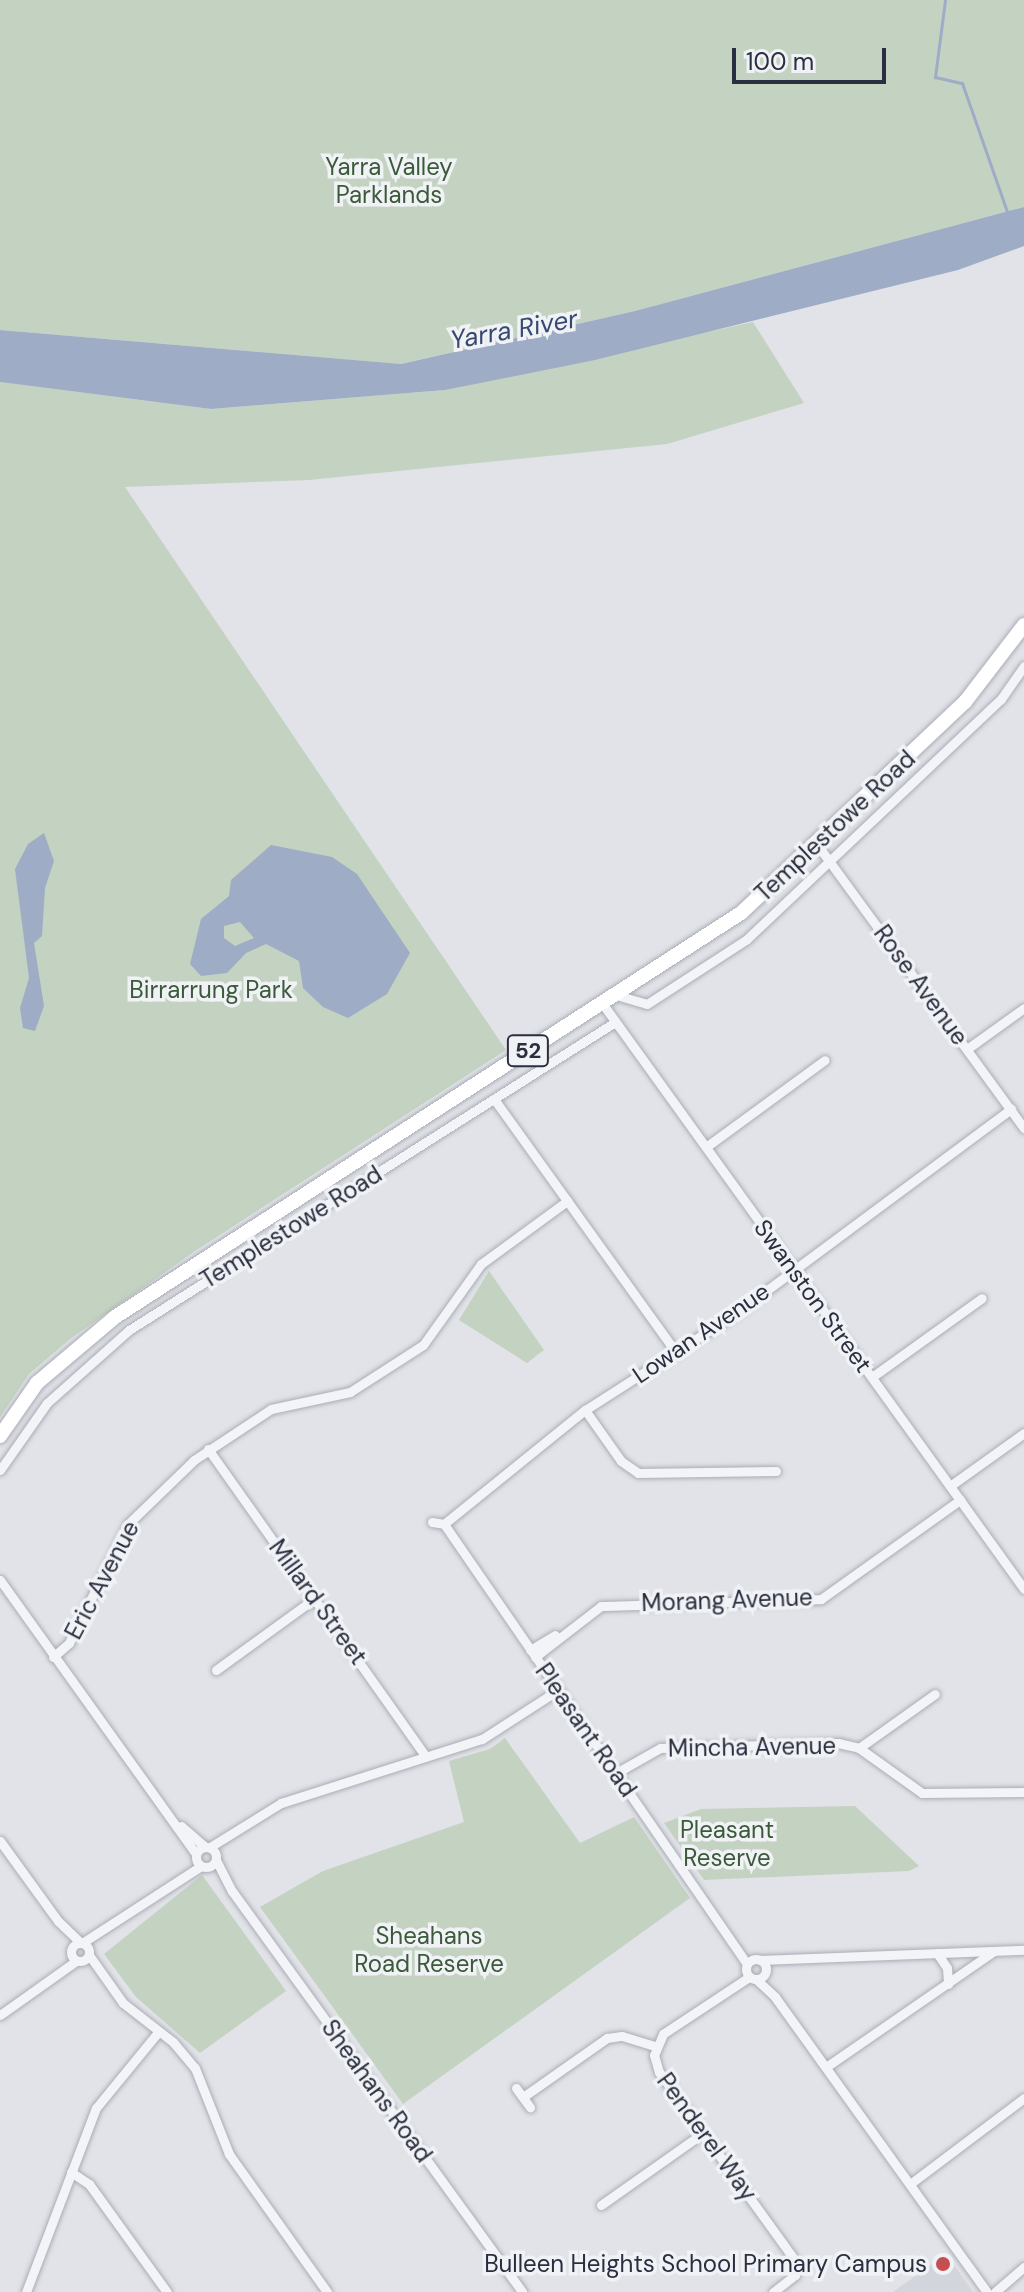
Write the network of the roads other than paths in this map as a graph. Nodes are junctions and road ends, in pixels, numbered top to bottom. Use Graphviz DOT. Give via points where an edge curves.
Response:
graph roads {
  1 [pos="1024,625"];
  2 [pos="1024,666"];
  3 [pos="816,843"];
  4 [pos="834,863"];
  5 [pos="616,995"];
  6 [pos="602,1003"];
  7 [pos="1024,1008"];
  8 [pos="615,1022"];
  9 [pos="967,1049"];
  10 [pos="825,1060"];
  11 [pos="494,1099"];
  12 [pos="1011,1109"];
  13 [pos="1024,1128"];
  14 [pos="706,1147"];
  15 [pos="567,1201"];
  16 [pos="794,1269"];
  17 [pos="982,1298"];
  18 [pos="676,1352"];
  19 [pos="872,1377"];
  20 [pos="585,1410"];
  21 [pos="1024,1433"];
  22 [pos="0,1436"];
  23 [pos="208,1449"];
  24 [pos="0,1470"];
  25 [pos="776,1471"];
  26 [pos="950,1486"];
  27 [pos="960,1500"];
  28 [pos="432,1522"];
  29 [pos="444,1524"];
  30 [pos="0,1580"];
  31 [pos="1024,1589"];
  32 [pos="315,1598"];
  33 [pos="533,1654"];
  34 [pos="53,1657"];
  35 [pos="216,1670"];
  36 [pos="556,1687"];
  37 [pos="935,1694"];
  38 [pos="859,1748"];
  39 [pos="426,1757"];
  40 [pos="616,1773"];
  41 [pos="1024,1792"];
  42 [pos="172,1818"];
  43 [pos="0,1841"];
  44 [pos="212,1852"];
  45 [pos="200,1861"];
  46 [pos="232,1891"];
  47 [pos="1024,1950"];
  48 [pos="994,1951"];
  49 [pos="80,1952"];
  50 [pos="937,1953"];
  51 [pos="756,1969"];
  52 [pos="948,1984"];
  53 [pos="0,2015"];
  54 [pos="159,2031"];
  55 [pos="655,2046"];
  56 [pos="828,2070"];
  57 [pos="516,2088"];
  58 [pos="523,2097"];
  59 [pos="1024,2098"];
  60 [pos="530,2107"];
  61 [pos="703,2133"];
  62 [pos="71,2172"];
  63 [pos="908,2182"];
  64 [pos="601,2205"];
  65 [pos="1020,2269"];
  66 [pos="989,2291"];
  67 [pos="26,2292"];
  68 [pos="167,2292"];
  69 [pos="327,2292"];
  70 [pos="522,2292"];
  71 [pos="773,2292"];
  1 -- 3 [label="main road, Templestowe Road / 52" via="965,702"];
  2 -- 4 [label="street, Templestowe Road" via="1001,699"];
  3 -- 4 [label="street, Rose Avenue"];
  3 -- 5 [label="main road, Templestowe Road / 52" via="741,913"];
  4 -- 5 [label="street, Templestowe Road" via="747,939 647,1004"];
  4 -- 9 [label="street, Rose Avenue"];
  5 -- 6 [label="main road, Templestowe Road / 52"];
  6 -- 8 [label="street, Swanston Street"];
  6 -- 22 [label="main road, Templestowe Road / 52" via="115,1317 37,1383"];
  7 -- 9 [label="street"];
  8 -- 11 [label="street, Templestowe Road"];
  8 -- 14 [label="street, Swanston Street"];
  9 -- 12 [label="street, Rose Avenue"];
  10 -- 14 [label="street"];
  11 -- 15 [label="street"];
  11 -- 24 [label="street, Templestowe Road" via="129,1330 47,1403"];
  12 -- 13 [label="street, Rose Avenue"];
  12 -- 16 [label="street, Lowan Avenue"];
  14 -- 16 [label="street, Swanston Street"];
  15 -- 18 [label="street"];
  15 -- 23 [label="street, Eric Avenue" via="481,1264 423,1345 356,1390 278,1406"];
  16 -- 18 [label="street, Lowan Avenue"];
  16 -- 19 [label="street, Swanston Street"];
  17 -- 19 [label="street"];
  18 -- 20 [label="street, Lowan Avenue"];
  19 -- 26 [label="street, Swanston Street"];
  20 -- 25 [label="street" via="621,1461 638,1473"];
  20 -- 29 [label="street, Lowan Avenue"];
  21 -- 26 [label="street"];
  23 -- 32 [label="street, Millard Street"];
  23 -- 34 [label="street, Eric Avenue" via="128,1524 69,1643"];
  26 -- 27 [label="street, Swanston Street"];
  27 -- 31 [label="street, Swanston Street"];
  27 -- 33 [label="street, Morang Avenue" via="821,1599 609,1604"];
  28 -- 29 [label="street"];
  29 -- 33 [label="street, Pleasant Road"];
  30 -- 34 [label="street, Sheahans Road"];
  32 -- 35 [label="street"];
  32 -- 39 [label="street, Millard Street"];
  33 -- 36 [label="street, Pleasant Road"];
  34 -- 42 [label="street, Sheahans Road"];
  36 -- 39 [label="street" via="482,1739"];
  36 -- 40 [label="street, Pleasant Road"];
  37 -- 38 [label="street"];
  38 -- 40 [label="street, Mincha Avenue" via="838,1743 669,1747 652,1750"];
  38 -- 41 [label="street, Mincha Avenue" via="922,1793"];
  39 -- 44 [label="street" via="281,1803"];
  40 -- 51 [label="street, Pleasant Road"];
  42 -- 44 [label="street, Sheahans Road"];
  42 -- 45 [label="street, Sheahans Road"];
  43 -- 49 [label="street"];
  44 -- 45 [label="street"];
  44 -- 45 [label="street"];
  44 -- 46 [label="street, Sheahans Road"];
  45 -- 46 [label="street, Sheahans Road"];
  45 -- 49 [label="street"];
  46 -- 70 [label="street, Sheahans Road"];
  47 -- 48 [label="street"];
  48 -- 50 [label="street"];
  48 -- 52 [label="street"];
  49 -- 53 [label="street"];
  49 -- 54 [label="street" via="132,2012"];
  50 -- 51 [label="street" via="793,1959"];
  50 -- 52 [label="street" via="947,1968"];
  51 -- 55 [label="street, Penderel Way"];
  51 -- 56 [label="street, Pleasant Road"];
  52 -- 56 [label="street"];
  54 -- 62 [label="street" via="102,2098"];
  54 -- 69 [label="street" via="195,2068 229,2154"];
  55 -- 58 [label="street" via="622,2036 607,2038"];
  55 -- 61 [label="street, Penderel Way" via="656,2066"];
  56 -- 63 [label="street, Pleasant Road"];
  57 -- 58 [label="street"];
  58 -- 60 [label="street"];
  59 -- 63 [label="street"];
  61 -- 64 [label="street"];
  61 -- 71 [label="street, Penderel Way" via="795,2262 795,2275"];
  62 -- 67 [label="street"];
  62 -- 68 [label="street" via="89,2184"];
  63 -- 66 [label="street, Pleasant Road"];
  65 -- 66 [label="street"];
}
